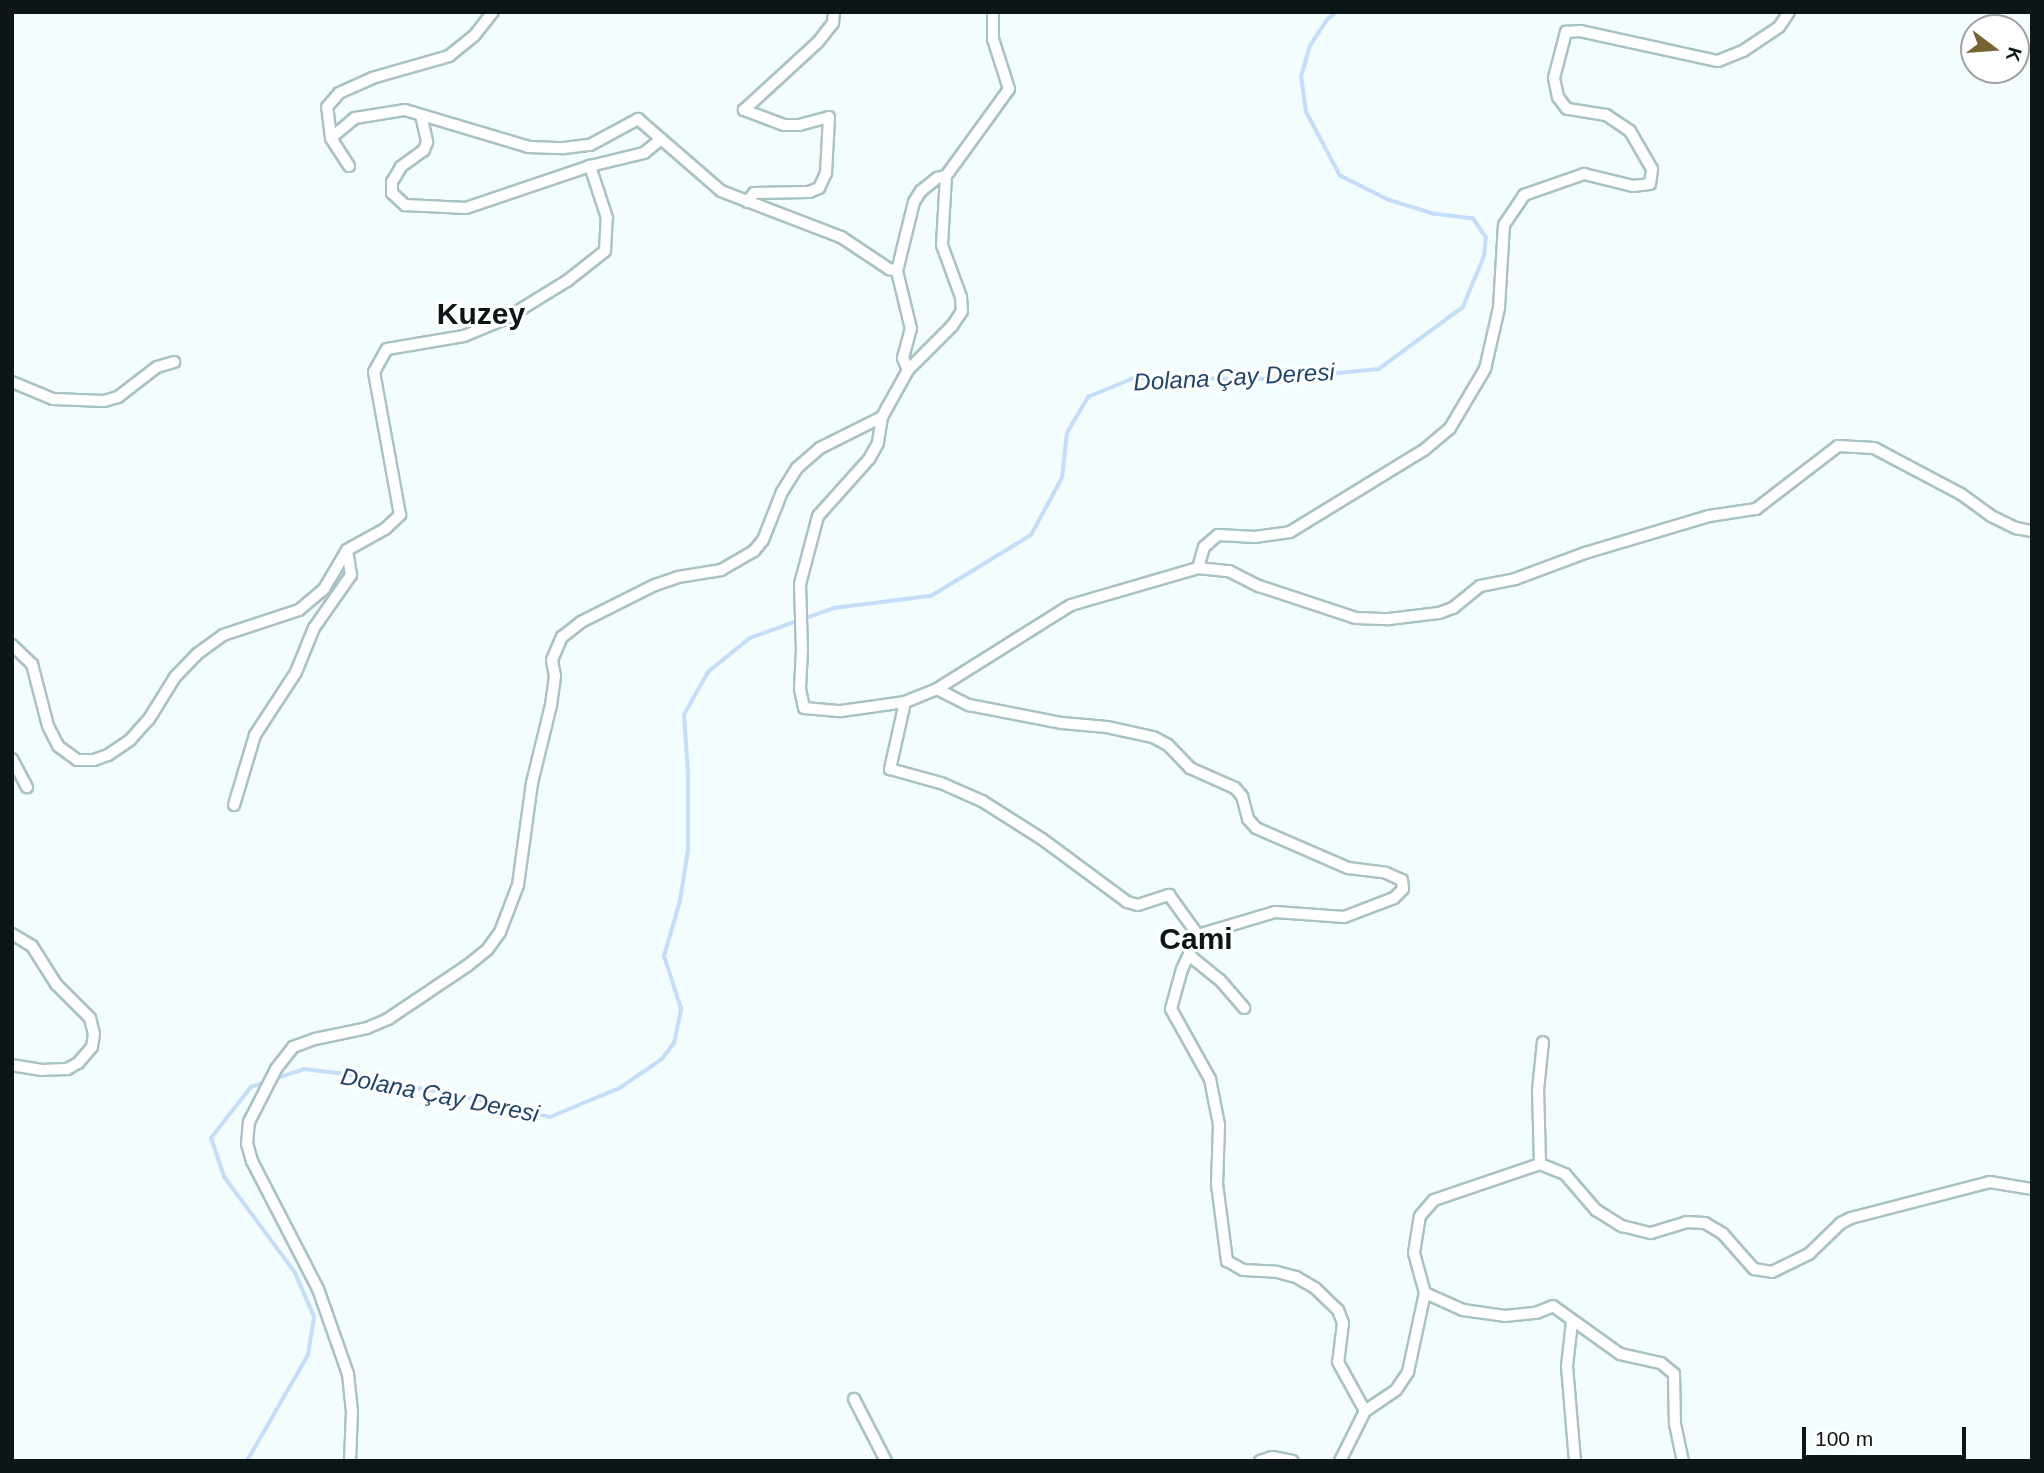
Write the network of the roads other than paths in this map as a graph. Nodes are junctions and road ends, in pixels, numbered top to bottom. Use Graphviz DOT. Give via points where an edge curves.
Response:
graph roads {
  1 [pos="493,12"];
  2 [pos="834,12"];
  3 [pos="993,12"];
  4 [pos="1789,12"];
  5 [pos="421,115"];
  6 [pos="331,138"];
  7 [pos="661,139"];
  8 [pos="348,166"];
  9 [pos="590,166"];
  10 [pos="946,176"];
  11 [pos="747,202"];
  12 [pos="897,271"];
  13 [pos="174,362"];
  14 [pos="908,370"];
  15 [pos="12,383"];
  16 [pos="881,417"];
  17 [pos="2032,531"];
  18 [pos="348,550"];
  19 [pos="1198,568"];
  20 [pos="12,645"];
  21 [pos="937,690"];
  22 [pos="905,702"];
  23 [pos="12,759"];
  24 [pos="27,788"];
  25 [pos="234,805"];
  26 [pos="12,934"];
  27 [pos="1198,935"];
  28 [pos="1190,956"];
  29 [pos="1244,1008"];
  30 [pos="1543,1042"];
  31 [pos="12,1065"];
  32 [pos="1540,1164"];
  33 [pos="2032,1189"];
  34 [pos="1425,1293"];
  35 [pos="1572,1322"];
  36 [pos="855,1399"];
  37 [pos="1365,1412"];
  38 [pos="350,1461"];
  39 [pos="886,1461"];
  40 [pos="1260,1461"];
  41 [pos="1293,1461"];
  42 [pos="1340,1461"];
  43 [pos="1574,1461"];
  44 [pos="1683,1461"];
  1 -- 6 [label="street" via="474,36 449,56 372,78 340,93 327,107"];
  2 -- 11 [label="street" via="833,23 818,42 744,110 784,125 829,117 826,173 819,188 809,192 754,193"];
  3 -- 10 [label="street" via="993,39 1009,89"];
  4 -- 19 [label="street" via="1779,27 1718,61 1580,31 1566,32 1554,79 1558,97 1567,109 1606,115 1630,131 1652,169 1650,184 1633,186 1584,174 1524,195 1504,225 1499,308 1485,369 1450,428 1424,450 1290,532 1255,537 1218,534 1204,547"];
  5 -- 6 [label="street" via="405,110 355,118"];
  5 -- 7 [label="street" via="529,147 590,145 638,119"];
  5 -- 9 [label="street" via="427,142 424,150 401,167 392,182 392,193 405,205 466,208"];
  6 -- 8 [label="street"];
  7 -- 9 [label="street" via="644,153"];
  7 -- 11 [label="street" via="721,191"];
  9 -- 18 [label="street" via="607,218 606,251 505,319 464,336 387,349 374,372 400,515"];
  10 -- 12 [label="street" via="921,191 914,202"];
  10 -- 14 [label="street" via="942,245 961,297 961,311"];
  11 -- 12 [label="street" via="841,237"];
  12 -- 14 [label="street" via="911,329 903,358"];
  13 -- 15 [label="street" via="157,367 118,397 104,401 53,399"];
  14 -- 16 [label="street"];
  16 -- 22 [label="street" via="878,443 869,459 818,516 800,584 800,689 804,708 841,711"];
  16 -- 38 [label="street" via="820,448 797,468 763,540 740,561 655,585 581,622 562,637 552,660 551,705 532,783 518,885 500,932 467,966 388,1019 293,1047 265,1089 249,1122 247,1144 318,1289 348,1374"];
  17 -- 19 [label="street" via="1990,516 1961,494 1874,447 1838,446 1756,509 1709,516 1515,579 1480,586 1453,608 1439,613 1356,618 1259,586 1229,571"];
  18 -- 20 [label="street" via="324,589 299,610 223,635 197,654 130,740 94,760 77,760 58,746 32,664"];
  18 -- 25 [label="street" via="351,575 314,628 296,672 255,735"];
  19 -- 21 [label="street" via="1071,605"];
  21 -- 22 [label="street"];
  21 -- 27 [label="street" via="969,705 1153,737 1168,745 1190,768 1235,788 1256,828 1348,868 1402,880 1403,889 1394,898 1344,917 1275,912"];
  22 -- 27 [label="street" via="890,769 941,783 982,801 1127,902 1138,905 1169,895"];
  23 -- 24 [label="street"];
  26 -- 31 [label="street" via="32,946 56,984 90,1018 94,1034 92,1047 67,1069"];
  27 -- 28 [label="street"];
  28 -- 29 [label="street" via="1220,980"];
  28 -- 37 [label="street" via="1171,1009 1210,1079 1219,1125 1217,1184 1227,1261 1242,1270 1296,1277 1338,1310 1343,1323 1338,1362"];
  30 -- 32 [label="street" via="1538,1090"];
  32 -- 33 [label="street" via="1565,1174 1596,1210 1622,1226 1651,1233 1686,1222 1705,1223 1723,1234 1754,1269 1772,1272 1809,1254 1852,1218 1990,1182"];
  32 -- 34 [label="street" via="1434,1200 1420,1216 1414,1253"];
  34 -- 35 [label="street" via="1463,1310 1505,1316 1553,1306"];
  34 -- 37 [label="street" via="1408,1372 1396,1390"];
  35 -- 43 [label="street" via="1567,1366"];
  35 -- 44 [label="street" via="1619,1354 1661,1363 1674,1374 1675,1424"];
  36 -- 39 [label="street"];
  37 -- 42 [label="street"];
  40 -- 41 [label="street" via="1272,1457"];
}
